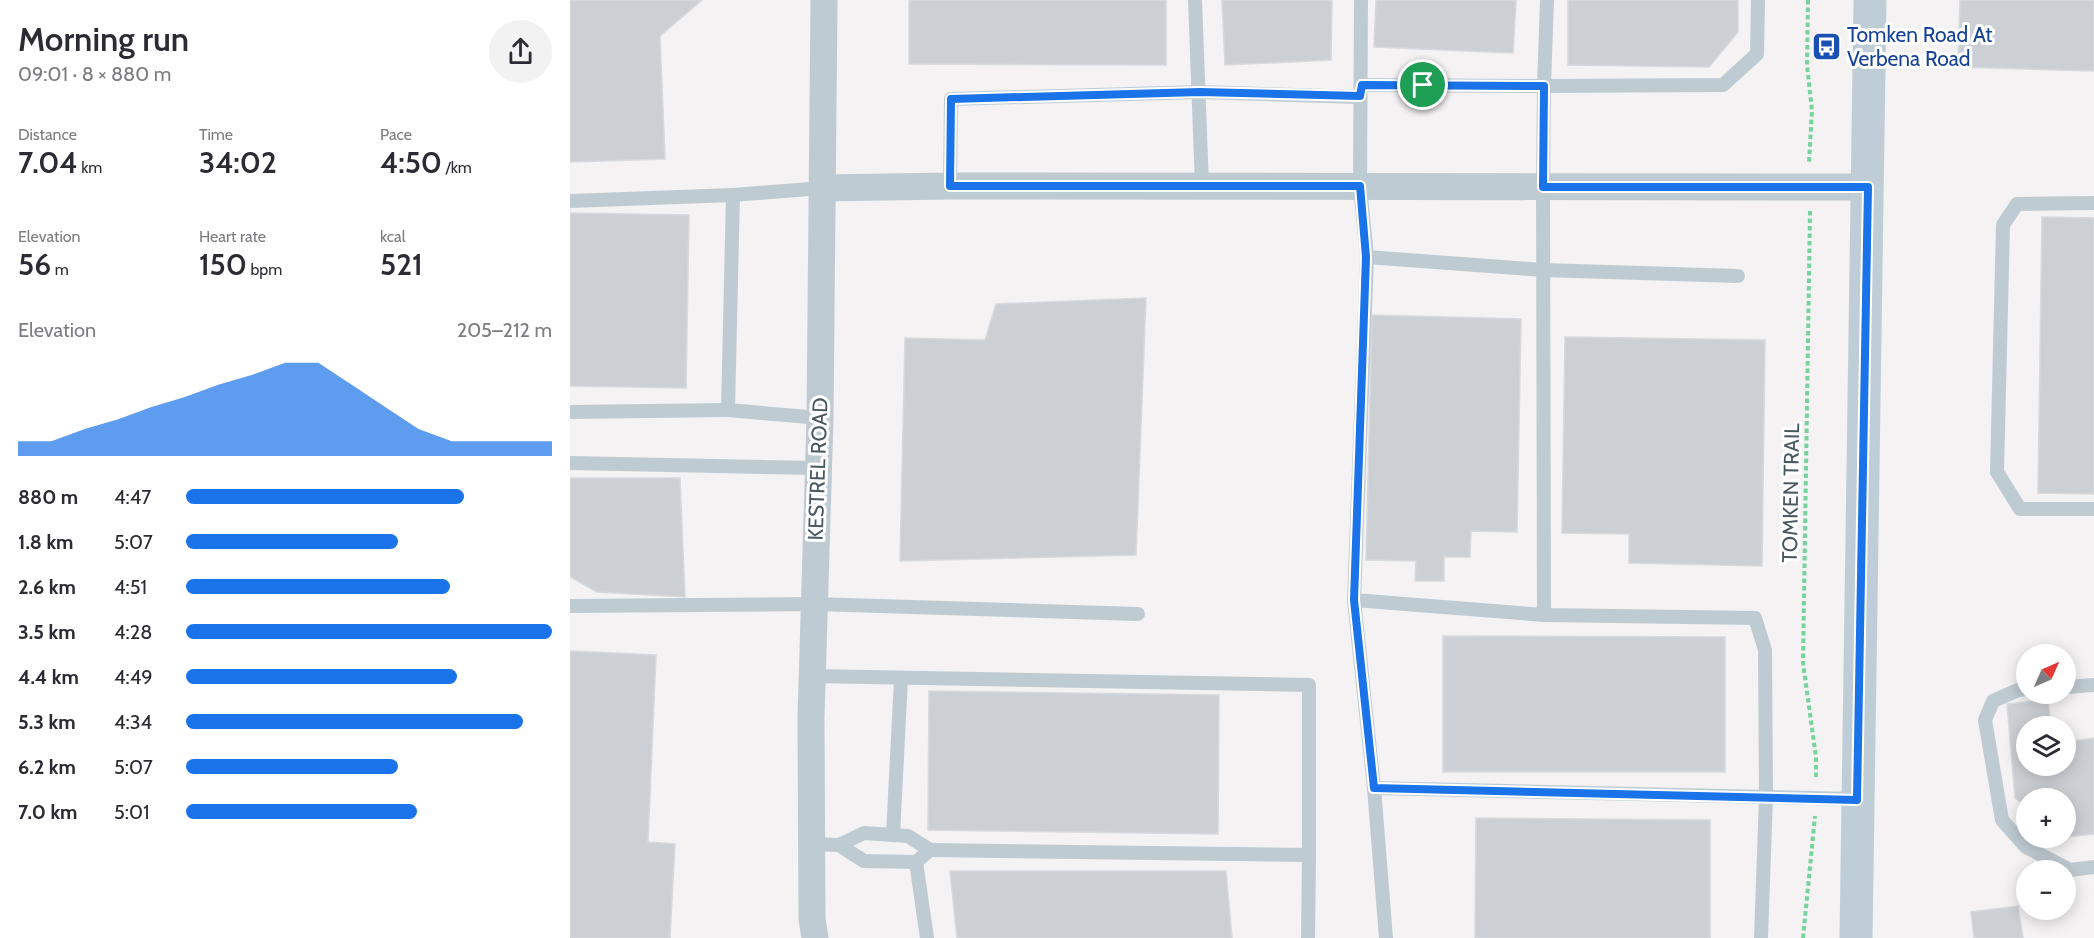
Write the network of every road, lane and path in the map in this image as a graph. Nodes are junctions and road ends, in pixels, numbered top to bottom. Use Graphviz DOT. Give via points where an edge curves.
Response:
graph roads {
  1 [pos="824,0"];
  2 [pos="1195,0"];
  3 [pos="1361,0"];
  4 [pos="1547,0"];
  5 [pos="1758,0"];
  6 [pos="1808,0"];
  7 [pos="1870,0"];
  8 [pos="1544,86"];
  9 [pos="1361,91"];
  10 [pos="1200,92"];
  11 [pos="1809,139"];
  12 [pos="950,186"];
  13 [pos="1202,186"];
  14 [pos="1360,186"];
  15 [pos="1543,187"];
  16 [pos="1868,187"];
  17 [pos="823,188"];
  18 [pos="733,195"];
  19 [pos="570,201"];
  20 [pos="2094,203"];
  21 [pos="1810,229"];
  22 [pos="1366,257"];
  23 [pos="1543,270"];
  24 [pos="1738,276"];
  25 [pos="728,410"];
  26 [pos="570,412"];
  27 [pos="820,418"];
  28 [pos="570,463"];
  29 [pos="817,468"];
  30 [pos="2094,509"];
  31 [pos="1354,600"];
  32 [pos="814,604"];
  33 [pos="570,606"];
  34 [pos="1138,614"];
  35 [pos="1544,615"];
  36 [pos="812,676"];
  37 [pos="901,679"];
  38 [pos="2094,685"];
  39 [pos="2076,686"];
  40 [pos="2016,691"];
  41 [pos="1816,757"];
  42 [pos="1374,788"];
  43 [pos="1766,797"];
  44 [pos="1857,800"];
  45 [pos="1815,833"];
  46 [pos="893,835"];
  47 [pos="812,844"];
  48 [pos="839,845"];
  49 [pos="930,850"];
  50 [pos="1309,855"];
  51 [pos="916,862"];
  52 [pos="2094,867"];
  53 [pos="815,938"];
  54 [pos="927,938"];
  55 [pos="1308,938"];
  56 [pos="1386,938"];
  57 [pos="1761,938"];
  58 [pos="1803,938"];
  59 [pos="1856,938"];
  1 -- 17 [label="street, KESTREL ROAD"];
  2 -- 10 [label="lane"];
  3 -- 9 [label="lane"];
  4 -- 8 [label="lane"];
  5 -- 8 [label="lane" via="1757,54 1723,85"];
  6 -- 11 [label="path" via="1807,64 1812,111"];
  7 -- 16 [label="main road"];
  8 -- 9 [label="lane"];
  8 -- 15 [label="lane"];
  9 -- 10 [label="lane"];
  9 -- 14 [label="lane"];
  10 -- 12 [label="lane" via="951,99"];
  10 -- 13 [label="lane"];
  12 -- 13 [label="street"];
  12 -- 17 [label="street"];
  13 -- 14 [label="street"];
  14 -- 15 [label="street"];
  14 -- 22 [label="lane"];
  15 -- 16 [label="street"];
  15 -- 23 [label="lane"];
  16 -- 44 [label="main road"];
  17 -- 18 [label="lane"];
  17 -- 27 [label="street, KESTREL ROAD"];
  18 -- 19 [label="lane"];
  18 -- 25 [label="lane"];
  20 -- 30 [label="lane" via="2017,204 2003,225 1997,472 2020,509"];
  21 -- 41 [label="path, TOMKEN TRAIL" via="1803,663"];
  22 -- 23 [label="lane"];
  22 -- 31 [label="lane"];
  23 -- 24 [label="lane"];
  23 -- 35 [label="lane"];
  25 -- 26 [label="lane"];
  25 -- 27 [label="lane"];
  27 -- 29 [label="street, KESTREL ROAD"];
  28 -- 29 [label="lane"];
  29 -- 32 [label="street, KESTREL ROAD"];
  31 -- 35 [label="lane"];
  31 -- 42 [label="lane"];
  32 -- 33 [label="lane"];
  32 -- 34 [label="lane"];
  32 -- 36 [label="street, KESTREL ROAD"];
  35 -- 43 [label="lane" via="1755,618 1765,650"];
  36 -- 37 [label="lane"];
  36 -- 47 [label="street, KESTREL ROAD"];
  37 -- 46 [label="lane"];
  37 -- 50 [label="lane" via="1310,685"];
  38 -- 39 [label="lane"];
  40 -- 52 [label="lane" via="1993,701 1985,720 2002,820 2026,847 2070,870"];
  42 -- 43 [label="lane"];
  42 -- 56 [label="lane"];
  43 -- 44 [label="lane"];
  43 -- 57 [label="lane"];
  44 -- 59 [label="main road"];
  45 -- 58 [label="path"];
  46 -- 48 [label="lane" via="864,833"];
  46 -- 49 [label="lane" via="908,836"];
  47 -- 48 [label="lane"];
  47 -- 53 [label="street, KESTREL ROAD"];
  48 -- 51 [label="lane" via="864,861"];
  49 -- 50 [label="lane"];
  49 -- 51 [label="lane"];
  50 -- 55 [label="lane"];
  51 -- 54 [label="lane"];
}
